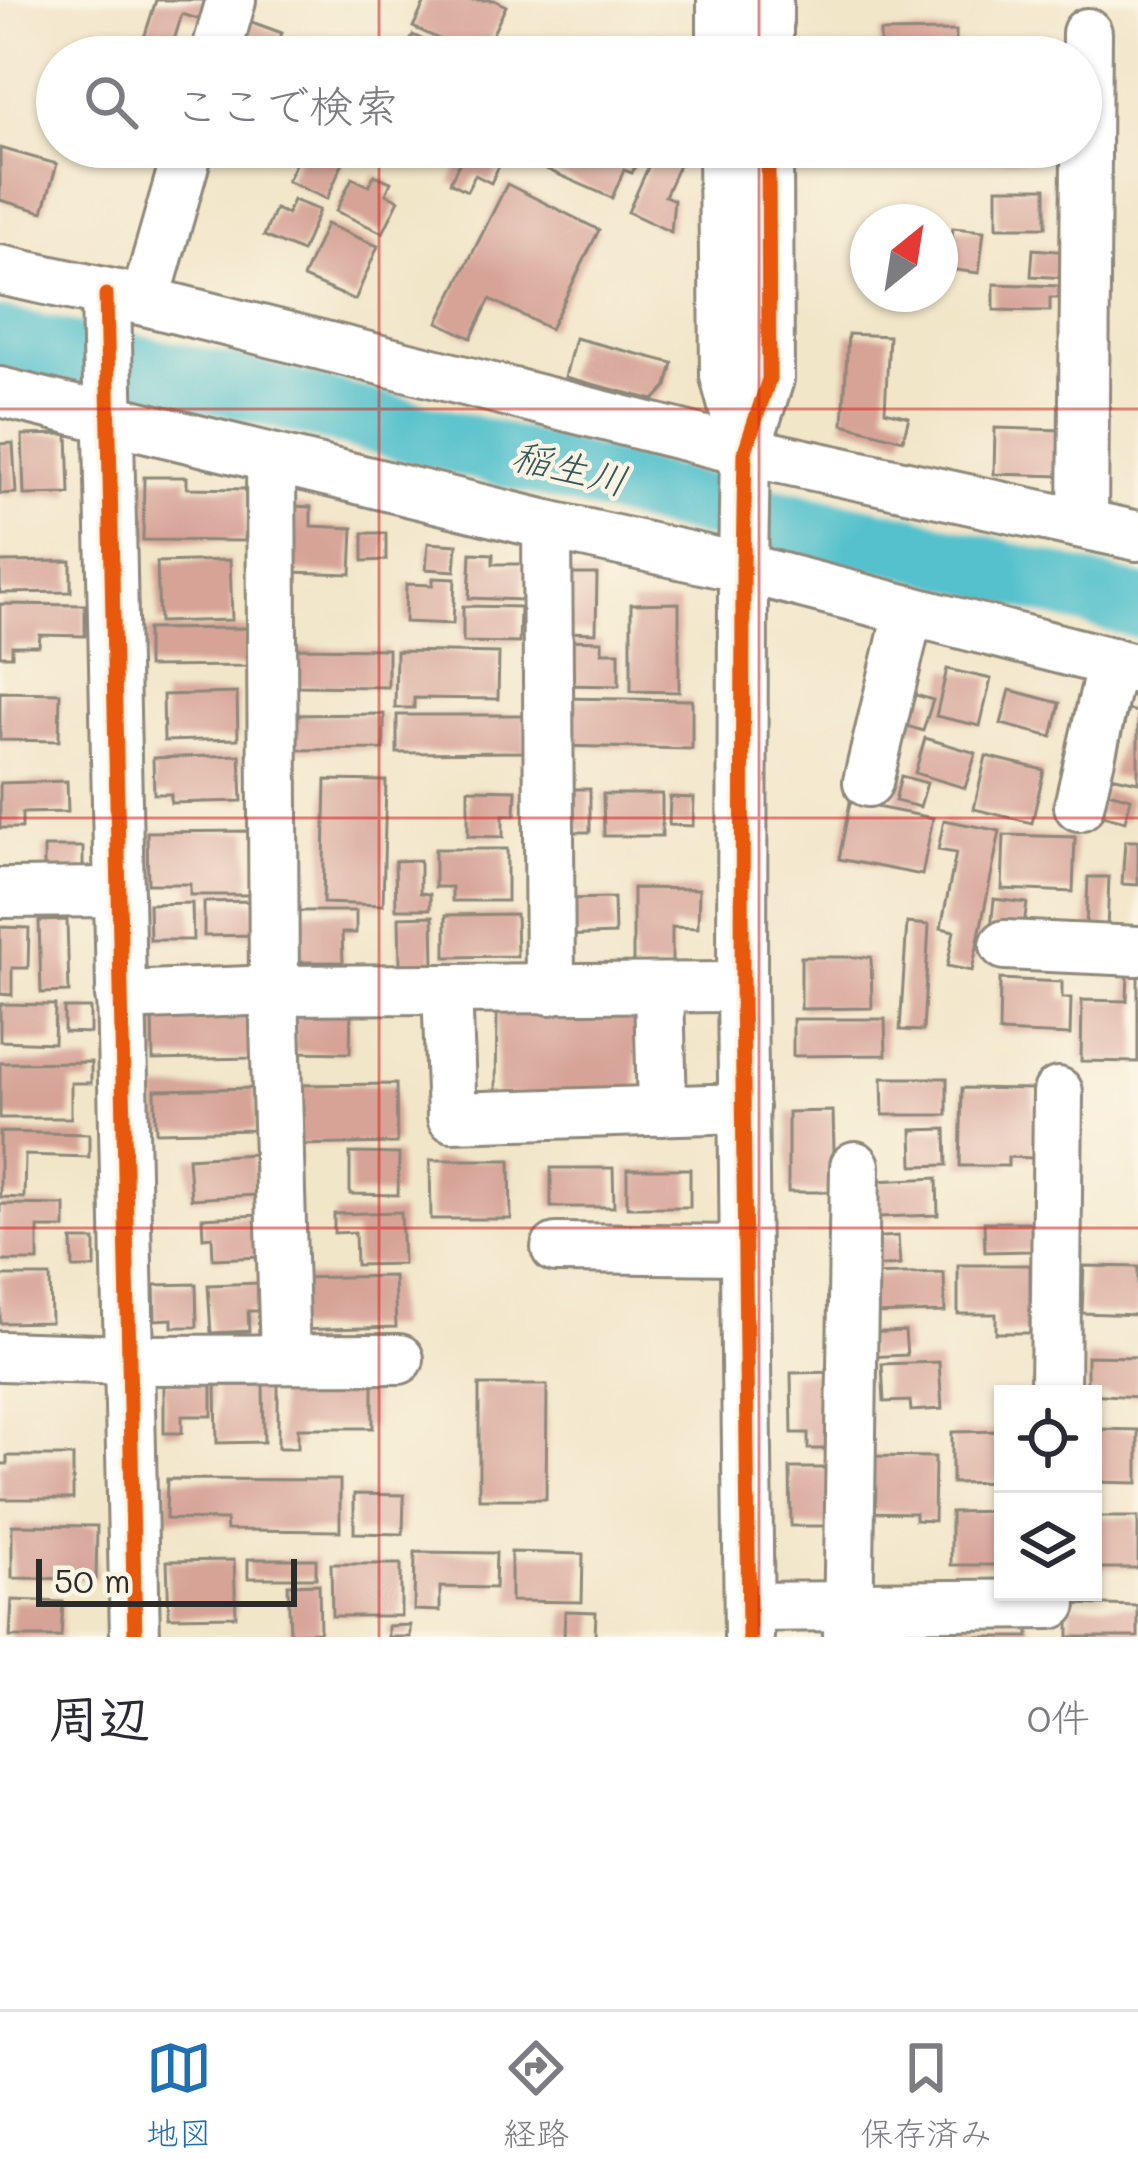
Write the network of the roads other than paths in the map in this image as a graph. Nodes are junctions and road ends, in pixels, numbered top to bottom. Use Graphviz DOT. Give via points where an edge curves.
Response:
graph roads {
  1 [pos="231,0"];
  2 [pos="722,0"];
  3 [pos="768,0"];
  4 [pos="221,36"];
  5 [pos="722,36"];
  6 [pos="768,36"];
  7 [pos="180,168"];
  8 [pos="723,168"];
  9 [pos="768,168"];
  10 [pos="1086,168"];
  11 [pos="0,270"];
  12 [pos="119,306"];
  13 [pos="0,392"];
  14 [pos="111,407"];
  15 [pos="271,459"];
  16 [pos="745,462"];
  17 [pos="1083,523"];
  18 [pos="547,524"];
  19 [pos="1138,536"];
  20 [pos="743,557"];
  21 [pos="910,610"];
  22 [pos="1125,666"];
  23 [pos="868,782"];
  24 [pos="1079,806"];
  25 [pos="118,892"];
  26 [pos="0,893"];
  27 [pos="1005,945"];
  28 [pos="1138,951"];
  29 [pos="742,987"];
  30 [pos="659,988"];
  31 [pos="447,989"];
  32 [pos="274,990"];
  33 [pos="550,990"];
  34 [pos="120,996"];
  35 [pos="1058,1092"];
  36 [pos="744,1108"];
  37 [pos="662,1111"];
  38 [pos="855,1166"];
  39 [pos="556,1248"];
  40 [pos="745,1250"];
  41 [pos="0,1356"];
  42 [pos="285,1358"];
  43 [pos="399,1359"];
  44 [pos="130,1360"];
  45 [pos="1054,1385"];
  46 [pos="1052,1611"];
  47 [pos="749,1622"];
  48 [pos="847,1622"];
  49 [pos="135,1637"];
  1 -- 4 [label="street"];
  2 -- 5 [label="street"];
  3 -- 6 [label="street"];
  7 -- 12 [label="street"];
  8 -- 16 [label="street" via="724,376"];
  9 -- 16 [label="street" via="769,379"];
  10 -- 17 [label="street"];
  11 -- 12 [label="street"];
  12 -- 14 [label="street"];
  12 -- 16 [label="street"];
  13 -- 14 [label="street"];
  14 -- 15 [label="street"];
  14 -- 25 [label="street"];
  15 -- 18 [label="street"];
  15 -- 32 [label="street"];
  16 -- 17 [label="street"];
  16 -- 20 [label="street"];
  17 -- 19 [label="street"];
  18 -- 20 [label="street"];
  18 -- 33 [label="street"];
  20 -- 21 [label="street"];
  20 -- 29 [label="street"];
  21 -- 22 [label="street"];
  21 -- 23 [label="street"];
  22 -- 24 [label="street"];
  25 -- 26 [label="street"];
  25 -- 34 [label="street"];
  27 -- 28 [label="street"];
  29 -- 30 [label="street"];
  29 -- 36 [label="street"];
  30 -- 33 [label="street"];
  30 -- 37 [label="street"];
  31 -- 32 [label="street"];
  31 -- 33 [label="street"];
  31 -- 37 [label="street" via="452,1117"];
  32 -- 34 [label="street"];
  32 -- 42 [label="street"];
  34 -- 44 [label="street"];
  35 -- 45 [label="street"];
  36 -- 37 [label="street"];
  36 -- 40 [label="street"];
  38 -- 48 [label="street"];
  39 -- 40 [label="street"];
  40 -- 47 [label="street"];
  41 -- 44 [label="street"];
  42 -- 43 [label="street"];
  42 -- 44 [label="street"];
  44 -- 49 [label="street"];
  46 -- 48 [label="street"];
  47 -- 48 [label="street"];
}
